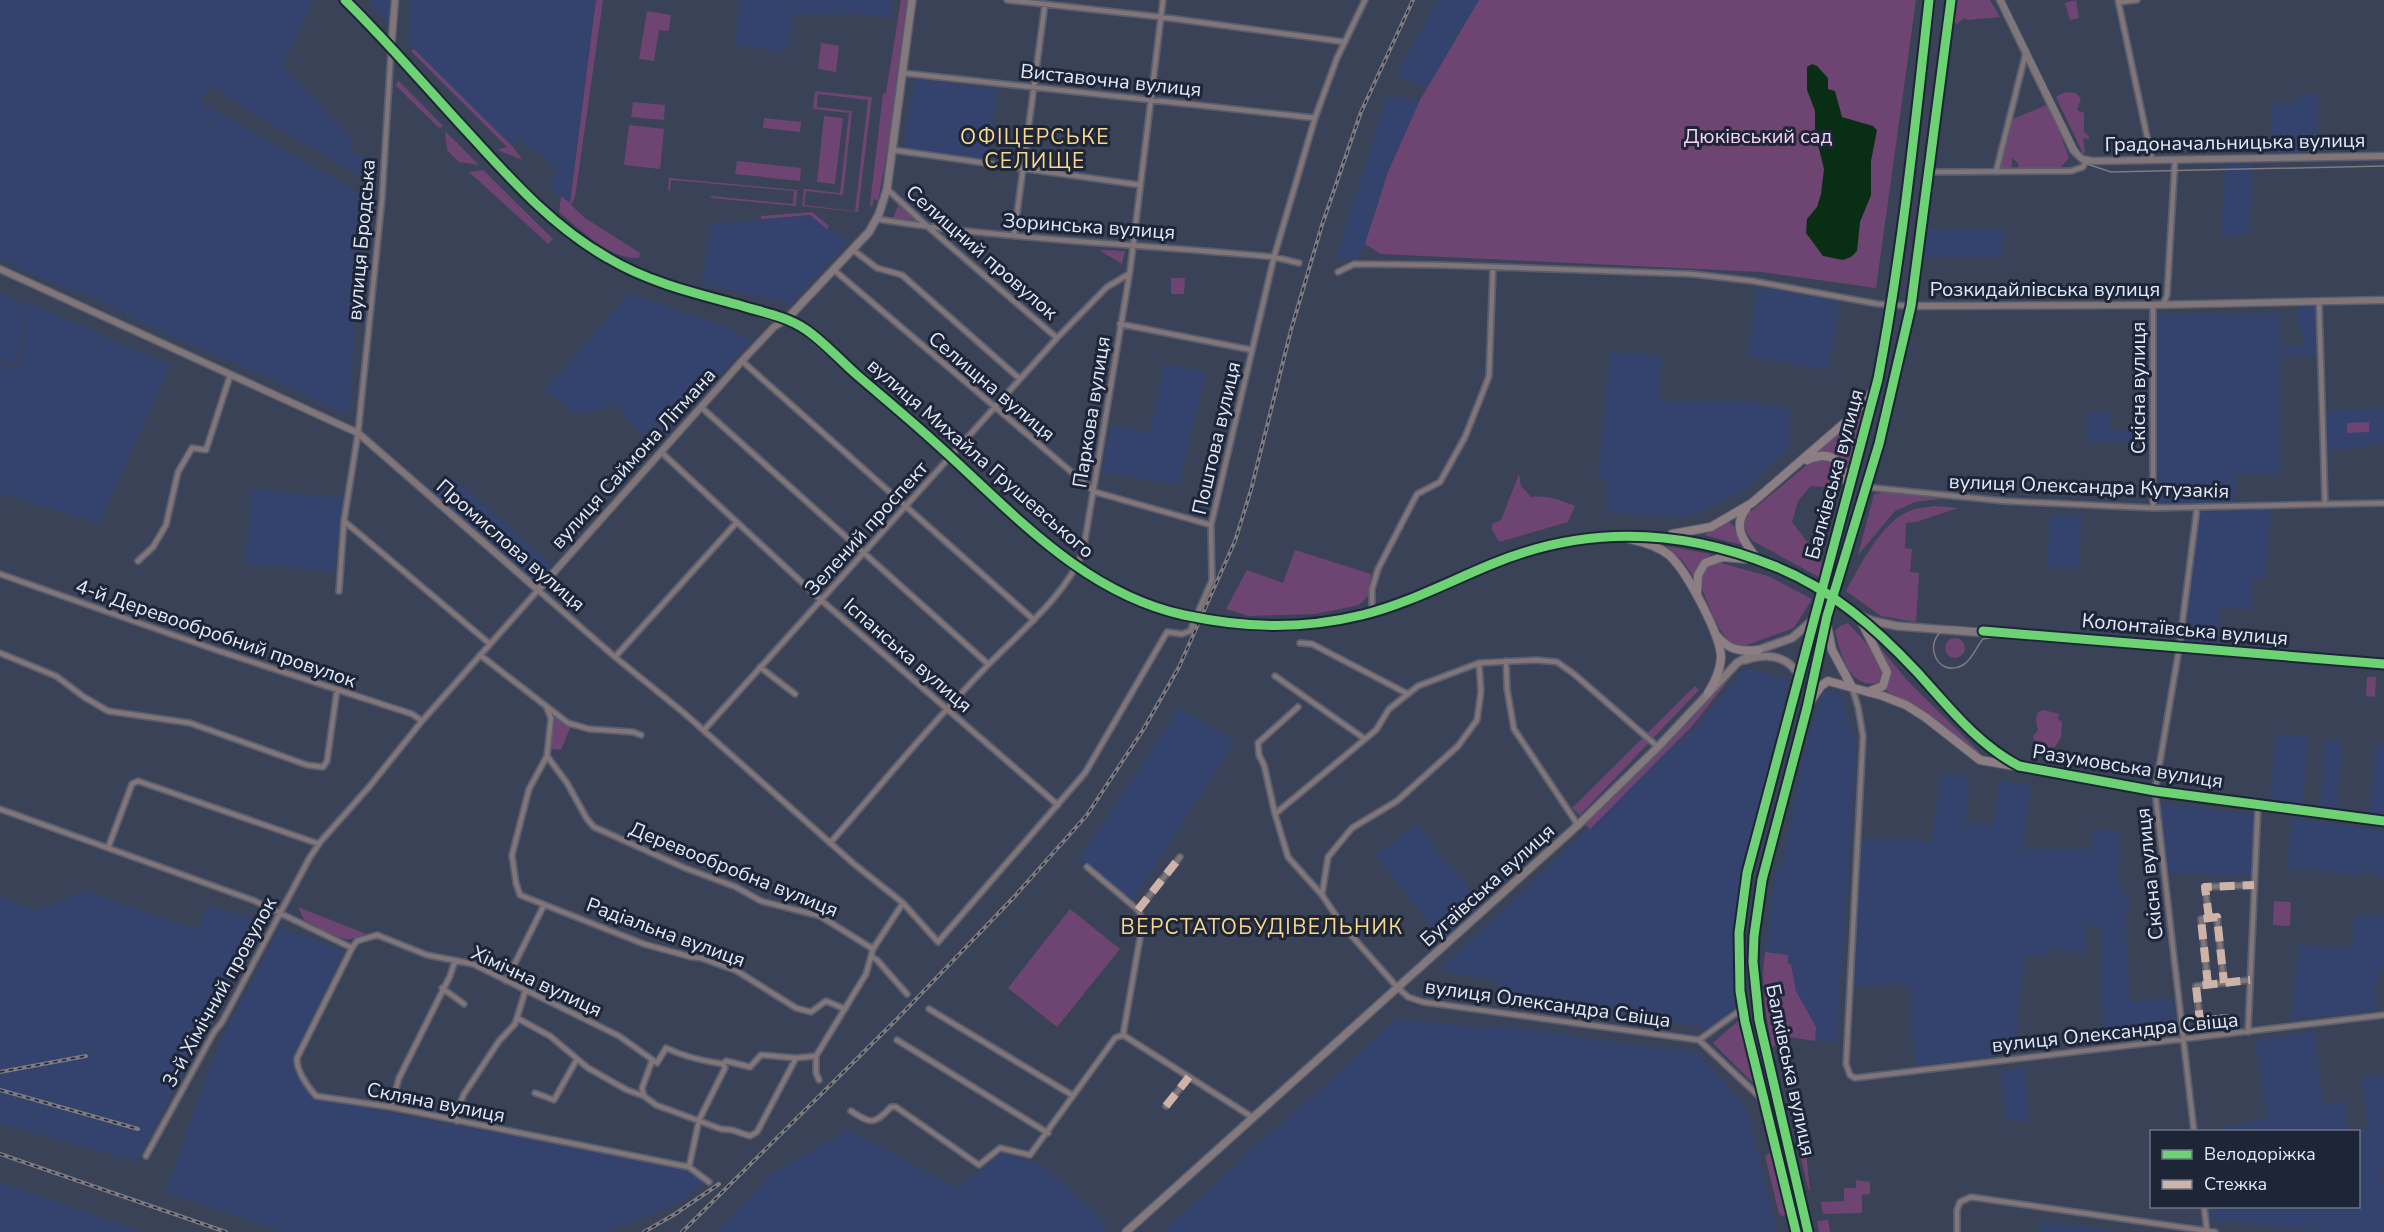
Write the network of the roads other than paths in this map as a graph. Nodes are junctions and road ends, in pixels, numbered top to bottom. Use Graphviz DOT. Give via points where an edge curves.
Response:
graph roads {
  1 [pos="345,0"];
  2 [pos="395,0"];
  3 [pos="912,0"];
  4 [pos="1007,0"];
  5 [pos="1163,0"];
  6 [pos="1365,0"];
  7 [pos="1929,0"];
  8 [pos="1951,0"];
  9 [pos="2000,0"];
  10 [pos="2137,0"];
  11 [pos="2119,1"];
  12 [pos="1045,4"];
  13 [pos="1161,17"];
  14 [pos="1346,42"];
  15 [pos="391,50"];
  16 [pos="2026,52"];
  17 [pos="903,73"];
  18 [pos="1034,87"];
  19 [pos="1151,100"];
  20 [pos="1315,118"];
  21 [pos="892,150"];
  22 [pos="2384,156"];
  23 [pos="2086,160"];
  24 [pos="2152,160"];
  25 [pos="2175,160"];
  26 [pos="1022,168"];
  27 [pos="1930,172"];
  28 [pos="1996,172"];
  29 [pos="1140,185"];
  30 [pos="887,189"];
  31 [pos="877,219"];
  32 [pos="928,227"];
  33 [pos="1014,236"];
  34 [pos="1133,245"];
  35 [pos="853,250"];
  36 [pos="1274,257"];
  37 [pos="1299,263"];
  38 [pos="1493,267"];
  39 [pos="0,270"];
  40 [pos="834,270"];
  41 [pos="1338,272"];
  42 [pos="1129,274"];
  43 [pos="2384,300"];
  44 [pos="2319,301"];
  45 [pos="1891,305"];
  46 [pos="2153,305"];
  47 [pos="2163,305"];
  48 [pos="1911,306"];
  49 [pos="786,320"];
  50 [pos="1120,324"];
  51 [pos="1057,338"];
  52 [pos="1252,350"];
  53 [pos="742,361"];
  54 [pos="230,376"];
  55 [pos="1020,379"];
  56 [pos="1875,388"];
  57 [pos="701,407"];
  58 [pos="993,408"];
  59 [pos="358,433"];
  60 [pos="661,452"];
  61 [pos="950,457"];
  62 [pos="1797,465"];
  63 [pos="1865,487"];
  64 [pos="1849,489"];
  65 [pos="1095,492"];
  66 [pos="1752,502"];
  67 [pos="2384,503"];
  68 [pos="2325,504"];
  69 [pos="906,506"];
  70 [pos="2153,508"];
  71 [pos="2197,508"];
  72 [pos="344,521"];
  73 [pos="737,522"];
  74 [pos="1211,525"];
  75 [pos="1617,536"];
  76 [pos="1656,536"];
  77 [pos="864,552"];
  78 [pos="1759,560"];
  79 [pos="138,561"];
  80 [pos="1077,567"];
  81 [pos="0,574"];
  82 [pos="1806,582"];
  83 [pos="538,590"];
  84 [pos="339,591"];
  85 [pos="1698,597"];
  86 [pos="821,600"];
  87 [pos="1372,612"];
  88 [pos="1856,614"];
  89 [pos="1815,616"];
  90 [pos="1827,616"];
  91 [pos="1034,620"];
  92 [pos="1716,634"];
  93 [pos="1300,643"];
  94 [pos="490,644"];
  95 [pos="2179,647"];
  96 [pos="1758,650"];
  97 [pos="0,653"];
  98 [pos="480,656"];
  99 [pos="615,657"];
  100 [pos="1506,662"];
  101 [pos="1479,663"];
  102 [pos="1737,663"];
  103 [pos="988,664"];
  104 [pos="2384,664"];
  105 [pos="760,667"];
  106 [pos="1275,676"];
  107 [pos="1800,678"];
  108 [pos="1852,687"];
  109 [pos="337,690"];
  110 [pos="1867,692"];
  111 [pos="1708,693"];
  112 [pos="795,694"];
  113 [pos="1408,694"];
  114 [pos="546,706"];
  115 [pos="1298,707"];
  116 [pos="1807,708"];
  117 [pos="947,710"];
  118 [pos="422,721"];
  119 [pos="704,730"];
  120 [pos="640,735"];
  121 [pos="1365,739"];
  122 [pos="1658,747"];
  123 [pos="547,756"];
  124 [pos="2019,766"];
  125 [pos="369,787"];
  126 [pos="2155,791"];
  127 [pos="2258,804"];
  128 [pos="1058,805"];
  129 [pos="0,809"];
  130 [pos="1275,814"];
  131 [pos="2384,821"];
  132 [pos="1578,825"];
  133 [pos="830,843"];
  134 [pos="319,844"];
  135 [pos="108,848"];
  136 [pos="1180,857"];
  137 [pos="1087,867"];
  138 [pos="2254,885"];
  139 [pos="1322,895"];
  140 [pos="903,903"];
  141 [pos="544,904"];
  142 [pos="1138,910"];
  143 [pos="280,913"];
  144 [pos="2209,918"];
  145 [pos="938,942"];
  146 [pos="352,948"];
  147 [pos="873,949"];
  148 [pos="871,956"];
  149 [pos="455,960"];
  150 [pos="2250,980"];
  151 [pos="506,981"];
  152 [pos="2224,983"];
  153 [pos="2208,985"];
  154 [pos="1397,987"];
  155 [pos="442,988"];
  156 [pos="525,992"];
  157 [pos="907,994"];
  158 [pos="464,1004"];
  159 [pos="928,1008"];
  160 [pos="845,1009"];
  161 [pos="1742,1009"];
  162 [pos="2384,1015"];
  163 [pos="517,1018"];
  164 [pos="2227,1018"];
  165 [pos="2248,1032"];
  166 [pos="1123,1035"];
  167 [pos="2183,1039"];
  168 [pos="897,1040"];
  169 [pos="1699,1041"];
  170 [pos="816,1056"];
  171 [pos="796,1058"];
  172 [pos="577,1059"];
  173 [pos="652,1061"];
  174 [pos="723,1064"];
  175 [pos="1189,1077"];
  176 [pos="819,1080"];
  177 [pos="535,1093"];
  178 [pos="1072,1095"];
  179 [pos="644,1096"];
  180 [pos="1765,1101"];
  181 [pos="1166,1106"];
  182 [pos="391,1107"];
  183 [pos="851,1111"];
  184 [pos="1252,1117"];
  185 [pos="699,1120"];
  186 [pos="457,1121"];
  187 [pos="2194,1130"];
  188 [pos="1048,1133"];
  189 [pos="146,1156"];
  190 [pos="689,1167"];
  191 [pos="709,1182"];
  192 [pos="2204,1208"];
  193 [pos="1126,1232"];
  194 [pos="1796,1232"];
  195 [pos="1808,1232"];
  196 [pos="1957,1232"];
  197 [pos="2207,1232"];
  198 [pos="2215,1232"];
  1 -- 15 [label="main road, вулиця Михайла Грушевського"];
  2 -- 15 [label="street"];
  3 -- 17 [label="main road"];
  4 -- 12 [label="street"];
  5 -- 13 [label="street, Паркова вулиця"];
  6 -- 14 [label="street, Поштова вулиця"];
  7 -- 45 [label="main road, Балківська вулиця"];
  8 -- 27 [label="main road, Балківська вулиця"];
  9 -- 16 [label="street"];
  10 -- 11 [label="street"];
  11 -- 24 [label="street"];
  12 -- 13 [label="street"];
  12 -- 18 [label="street"];
  13 -- 14 [label="street"];
  13 -- 19 [label="street, Паркова вулиця"];
  14 -- 20 [label="street, Поштова вулиця"];
  15 -- 49 [label="main road, вулиця Михайла Грушевського" via="529,197 588,246 654,280"];
  15 -- 59 [label="street, вулиця Бродська" via="382,199"];
  16 -- 23 [label="street" via="2073,150"];
  16 -- 28 [label="street"];
  17 -- 18 [label="street, Виставочна вулиця"];
  17 -- 21 [label="main road"];
  18 -- 19 [label="street, Виставочна вулиця"];
  18 -- 26 [label="street"];
  19 -- 20 [label="street, Виставочна вулиця"];
  19 -- 29 [label="street, Паркова вулиця"];
  20 -- 36 [label="street, Поштова вулиця"];
  21 -- 26 [label="street"];
  21 -- 30 [label="main road"];
  22 -- 25 [label="street, Градоначальницька вулиця"];
  23 -- 24 [label="street, Градоначальницька вулиця"];
  23 -- 28 [label="street" via="2079,170"];
  24 -- 25 [label="street, Градоначальницька вулиця"];
  25 -- 47 [label="street, Cкісна вулиця" via="2167,295"];
  26 -- 29 [label="street"];
  26 -- 33 [label="street"];
  27 -- 28 [label="street"];
  27 -- 48 [label="main road, Балківська вулиця"];
  29 -- 34 [label="street, Паркова вулиця"];
  30 -- 31 [label="main road"];
  30 -- 32 [label="street, Селищний провулок"];
  31 -- 32 [label="street, Зоринська вулиця"];
  31 -- 35 [label="main road"];
  32 -- 33 [label="street, Зоринська вулиця"];
  32 -- 51 [label="street, Селищний провулок"];
  33 -- 34 [label="street, Зоринська вулиця"];
  34 -- 36 [label="street, Зоринська вулиця"];
  34 -- 42 [label="street, Паркова вулиця"];
  35 -- 40 [label="main road"];
  35 -- 55 [label="street" via="878,268 902,275"];
  36 -- 37 [label="street, Зоринська вулиця"];
  36 -- 52 [label="street, Поштова вулиця"];
  38 -- 41 [label="street, Розкидайлівська вулиця" via="1354,264"];
  38 -- 45 [label="street, Розкидайлівська вулиця" via="1692,274"];
  38 -- 87 [label="street" via="1489,376 1465,437 1440,482 1417,494 1384,557 1373,583"];
  39 -- 54 [label="street, Промислова вулиця"];
  40 -- 49 [label="main road"];
  40 -- 58 [label="street, Селищна вулиця"];
  42 -- 50 [label="street, Паркова вулиця"];
  42 -- 51 [label="street, Зелений проспект" via="1107,287"];
  43 -- 44 [label="street, Розкидайлівська вулиця"];
  44 -- 47 [label="street, Розкидайлівська вулиця"];
  44 -- 68 [label="street"];
  45 -- 48 [label="street, Розкидайлівська вулиця"];
  45 -- 56 [label="main road, Балківська вулиця"];
  46 -- 47 [label="street, Розкидайлівська вулиця"];
  46 -- 48 [label="street, Розкидайлівська вулиця"];
  46 -- 70 [label="street, Cкісна вулиця"];
  48 -- 63 [label="main road, Балківська вулиця"];
  49 -- 53 [label="street, вулиця Саймона Літмана" via="774,327"];
  49 -- 61 [label="main road, вулиця Михайла Грушевського" via="810,332"];
  50 -- 52 [label="street"];
  50 -- 65 [label="street, Паркова вулиця"];
  51 -- 55 [label="street, Зелений проспект"];
  52 -- 74 [label="street, Поштова вулиця"];
  53 -- 57 [label="street, вулиця Саймона Літмана"];
  53 -- 69 [label="street"];
  54 -- 59 [label="street, Промислова вулиця"];
  54 -- 79 [label="street" via="206,450 192,448 178,472 166,525 153,547"];
  55 -- 58 [label="street, Зелений проспект"];
  56 -- 62 [label="main road" via="1849,419"];
  56 -- 64 [label="main road, Балківська вулиця"];
  57 -- 60 [label="street, вулиця Саймона Літмана"];
  57 -- 77 [label="street"];
  58 -- 61 [label="street, Зелений проспект"];
  58 -- 65 [label="street, Селищна вулиця"];
  59 -- 72 [label="street, вулиця Бродська"];
  59 -- 83 [label="street, Промислова вулиця"];
  60 -- 73 [label="street, Іспанська вулиця"];
  60 -- 83 [label="street, вулиця Саймона Літмана"];
  61 -- 69 [label="street, Зелений проспект"];
  61 -- 80 [label="main road, вулиця Михайла Грушевського"];
  62 -- 64 [label="main road" via="1819,455 1829,456 1842,466"];
  62 -- 66 [label="main road"];
  63 -- 70 [label="street, вулиця Олександра Кутузакія" via="2004,501"];
  63 -- 90 [label="main road, Балківська вулиця"];
  64 -- 89 [label="main road, Балківська вулиця"];
  65 -- 74 [label="street, Селищна вулиця"];
  65 -- 80 [label="street, Паркова вулиця"];
  66 -- 76 [label="main road" via="1704,530"];
  66 -- 78 [label="main road" via="1741,515 1739,527"];
  67 -- 68 [label="street, вулиця Олександра Кутузакія"];
  68 -- 71 [label="street, вулиця Олександра Кутузакія"];
  69 -- 77 [label="street, Зелений проспект"];
  69 -- 91 [label="street"];
  70 -- 71 [label="street, вулиця Олександра Кутузакія"];
  71 -- 95 [label="street, Cкісна вулиця"];
  72 -- 84 [label="street, вулиця Бродська"];
  72 -- 94 [label="street"];
  73 -- 86 [label="street, Іспанська вулиця"];
  73 -- 99 [label="street"];
  74 -- 128 [label="street, Поштова вулиця" via="1212,580 1190,631 1167,632 1085,773"];
  75 -- 76 [label="main road, вулиця Михайла Грушевського"];
  75 -- 85 [label="main road" via="1668,554"];
  75 -- 87 [label="main road, вулиця Михайла Грушевського" via="1531,550"];
  76 -- 78 [label="main road, вулиця Михайла Грушевського" via="1701,543"];
  77 -- 86 [label="street, Зелений проспект"];
  77 -- 103 [label="street"];
  78 -- 82 [label="main road, вулиця Михайла Грушевського"];
  78 -- 85 [label="main road" via="1710,560 1698,575"];
  80 -- 87 [label="main road, вулиця Михайла Грушевського, bridge" via="1133,597 1186,615 1236,624 1310,624"];
  80 -- 91 [label="street, Паркова вулиця"];
  81 -- 109 [label="street, 4-й Деревообробний провулок"];
  82 -- 88 [label="main road, Разумовська вулиця, bridge"];
  83 -- 94 [label="street, вулиця Саймона Літмана"];
  83 -- 99 [label="street, Промислова вулиця"];
  85 -- 92 [label="main road"];
  86 -- 105 [label="street, Зелений проспект"];
  86 -- 117 [label="street, Іспанська вулиця"];
  88 -- 95 [label="main road, Колонтаївська вулиця" via="1884,624"];
  88 -- 110 [label="main road" via="1887,672 1883,686"];
  88 -- 124 [label="main road, Разумовська вулиця" via="1981,740"];
  89 -- 96 [label="main road, Бугаївська вулиця" via="1792,638"];
  89 -- 107 [label="main road, Балківська вулиця"];
  90 -- 108 [label="main road" via="1832,650"];
  90 -- 116 [label="main road, Балківська вулиця"];
  91 -- 103 [label="street, Паркова вулиця"];
  92 -- 96 [label="main road" via="1731,649"];
  92 -- 111 [label="main road" via="1720,664"];
  93 -- 113 [label="street" via="1312,645"];
  94 -- 98 [label="street, вулиця Саймона Літмана"];
  95 -- 104 [label="main road, Колонтаївська вулиця"];
  95 -- 126 [label="street, Cкісна вулиця"];
  96 -- 102 [label="main road, Бугаївська вулиця"];
  97 -- 109 [label="street" via="56,676 108,711 190,723 307,765 324,767"];
  98 -- 114 [label="street"];
  98 -- 118 [label="street, вулиця Саймона Літмана"];
  99 -- 119 [label="street, Промислова вулиця"];
  100 -- 101 [label="street"];
  100 -- 122 [label="street" via="1557,662"];
  100 -- 132 [label="street" via="1514,729"];
  101 -- 113 [label="street" via="1418,686"];
  101 -- 139 [label="street" via="1477,720 1458,746 1396,801 1352,828 1328,857"];
  102 -- 107 [label="main road" via="1774,657 1791,665"];
  102 -- 111 [label="main road, Бугаївська вулиця"];
  103 -- 117 [label="street, Паркова вулиця"];
  105 -- 112 [label="street"];
  105 -- 119 [label="street, Зелений проспект"];
  106 -- 121 [label="street"];
  107 -- 161 [label="main road, Балківська вулиця" via="1742,901 1738,963"];
  108 -- 110 [label="main road"];
  108 -- 116 [label="main road" via="1828,681"];
  108 -- 167 [label="street, вулиця Олександра Свіща" via="1863,736 1846,1064 1850,1076 1861,1079"];
  109 -- 118 [label="street, 4-й Деревообробний провулок" via="412,714"];
  110 -- 124 [label="main road" via="1916,711 1980,760"];
  111 -- 122 [label="main road, Бугаївська вулиця"];
  113 -- 121 [label="street" via="1389,709"];
  114 -- 120 [label="street" via="568,723"];
  114 -- 123 [label="street, Радіальна вулиця" via="551,718"];
  115 -- 130 [label="street, вулиця Олександра Свіща" via="1258,742"];
  116 -- 195 [label="main road, Балківська вулиця" via="1762,880 1753,962 1759,1020"];
  117 -- 128 [label="street, Іспанська вулиця"];
  117 -- 133 [label="street, Паркова вулиця"];
  118 -- 125 [label="street, вулиця Саймона Літмана"];
  119 -- 133 [label="street, Промислова вулиця"];
  121 -- 130 [label="street"];
  122 -- 132 [label="main road, Бугаївська вулиця"];
  123 -- 141 [label="street, Радіальна вулиця" via="530,789 512,855 518,891"];
  123 -- 147 [label="street, Деревообробна вулиця" via="594,827 761,901 820,916"];
  124 -- 126 [label="main road, Разумовська вулиця"];
  125 -- 134 [label="street, 3-й Хімічний провулок"];
  126 -- 127 [label="main road, Разумовська вулиця"];
  126 -- 167 [label="street, Cкісна вулиця"];
  127 -- 131 [label="main road, Разумовська вулиця"];
  127 -- 138 [label="street"];
  128 -- 145 [label="street, Поштова вулиця"];
  129 -- 135 [label="street"];
  130 -- 139 [label="street, вулиця Олександра Свіща" via="1288,857"];
  132 -- 154 [label="main road, Бугаївська вулиця"];
  133 -- 140 [label="street, Промислова вулиця"];
  134 -- 135 [label="street" via="138,781 132,784"];
  134 -- 143 [label="street, 3-й Хімічний провулок"];
  135 -- 143 [label="street"];
  136 -- 142 [label="street"];
  137 -- 142 [label="street"];
  138 -- 144 [label="street" via="2205,887"];
  138 -- 150 [label="street"];
  139 -- 154 [label="street, вулиця Олександра Свіща" via="1343,926"];
  140 -- 145 [label="street, Промислова вулиця"];
  140 -- 147 [label="street"];
  141 -- 151 [label="street"];
  141 -- 160 [label="street, Радіальна вулиця" via="644,944 737,971 796,1008 811,1012 826,1001"];
  142 -- 166 [label="street" via="1143,921"];
  143 -- 146 [label="street"];
  143 -- 189 [label="street, 3-й Хімічний провулок"];
  144 -- 152 [label="street" via="2217,917"];
  144 -- 153 [label="street" via="2201,919"];
  146 -- 149 [label="street, Хімічна вулиця" via="357,940 377,935 427,955"];
  146 -- 182 [label="street, Скляна вулиця" via="297,1065 316,1096"];
  147 -- 148 [label="street"];
  148 -- 157 [label="street"];
  148 -- 160 [label="street" via="866,974"];
  149 -- 151 [label="street, Хімічна вулиця" via="473,964"];
  149 -- 155 [label="street"];
  150 -- 152 [label="street"];
  150 -- 165 [label="street"];
  151 -- 156 [label="street, Хімічна вулиця"];
  152 -- 153 [label="street"];
  153 -- 164 [label="street" via="2196,986 2200,1021"];
  154 -- 169 [label="street, вулиця Олександра Свіща" via="1408,997 1423,1002"];
  154 -- 184 [label="main road, Бугаївська вулиця"];
  155 -- 158 [label="street"];
  155 -- 182 [label="street" via="399,1078"];
  156 -- 163 [label="street"];
  156 -- 173 [label="street, Хімічна вулиця" via="619,1036"];
  159 -- 178 [label="street"];
  160 -- 170 [label="street"];
  161 -- 169 [label="street"];
  161 -- 180 [label="main road, Балківська вулиця"];
  162 -- 165 [label="street, вулиця Олександра Свіща"];
  163 -- 172 [label="street" via="550,1036"];
  163 -- 186 [label="street" via="464,1094"];
  165 -- 167 [label="street, вулиця Олександра Свіща"];
  166 -- 175 [label="street"];
  166 -- 178 [label="street" via="1115,1038"];
  167 -- 187 [label="street, Cкісна вулиця"];
  168 -- 188 [label="street"];
  169 -- 180 [label="street"];
  170 -- 171 [label="street"];
  170 -- 176 [label="street"];
  171 -- 174 [label="street" via="761,1055 750,1067 726,1060"];
  171 -- 185 [label="street" via="753,1136"];
  172 -- 177 [label="street" via="555,1100"];
  172 -- 179 [label="street"];
  173 -- 174 [label="street" via="657,1064 666,1048 687,1058"];
  173 -- 179 [label="street" via="642,1088"];
  174 -- 185 [label="street" via="725,1068"];
  175 -- 181 [label="street"];
  175 -- 184 [label="street"];
  178 -- 188 [label="street"];
  179 -- 185 [label="street" via="656,1105"];
  180 -- 194 [label="main road, Балківська вулиця"];
  182 -- 186 [label="street, Скляна вулиця"];
  183 -- 188 [label="street" via="874,1121 896,1107 979,1165 1000,1148 1030,1155"];
  184 -- 193 [label="main road, Бугаївська вулиця"];
  185 -- 190 [label="street"];
  186 -- 190 [label="street, Скляна вулиця"];
  190 -- 191 [label="street, Скляна вулиця"];
  192 -- 197 [label="street"];
  196 -- 197 [label="street" via="1960,1202 1971,1197"];
  197 -- 198 [label="street"];
}
